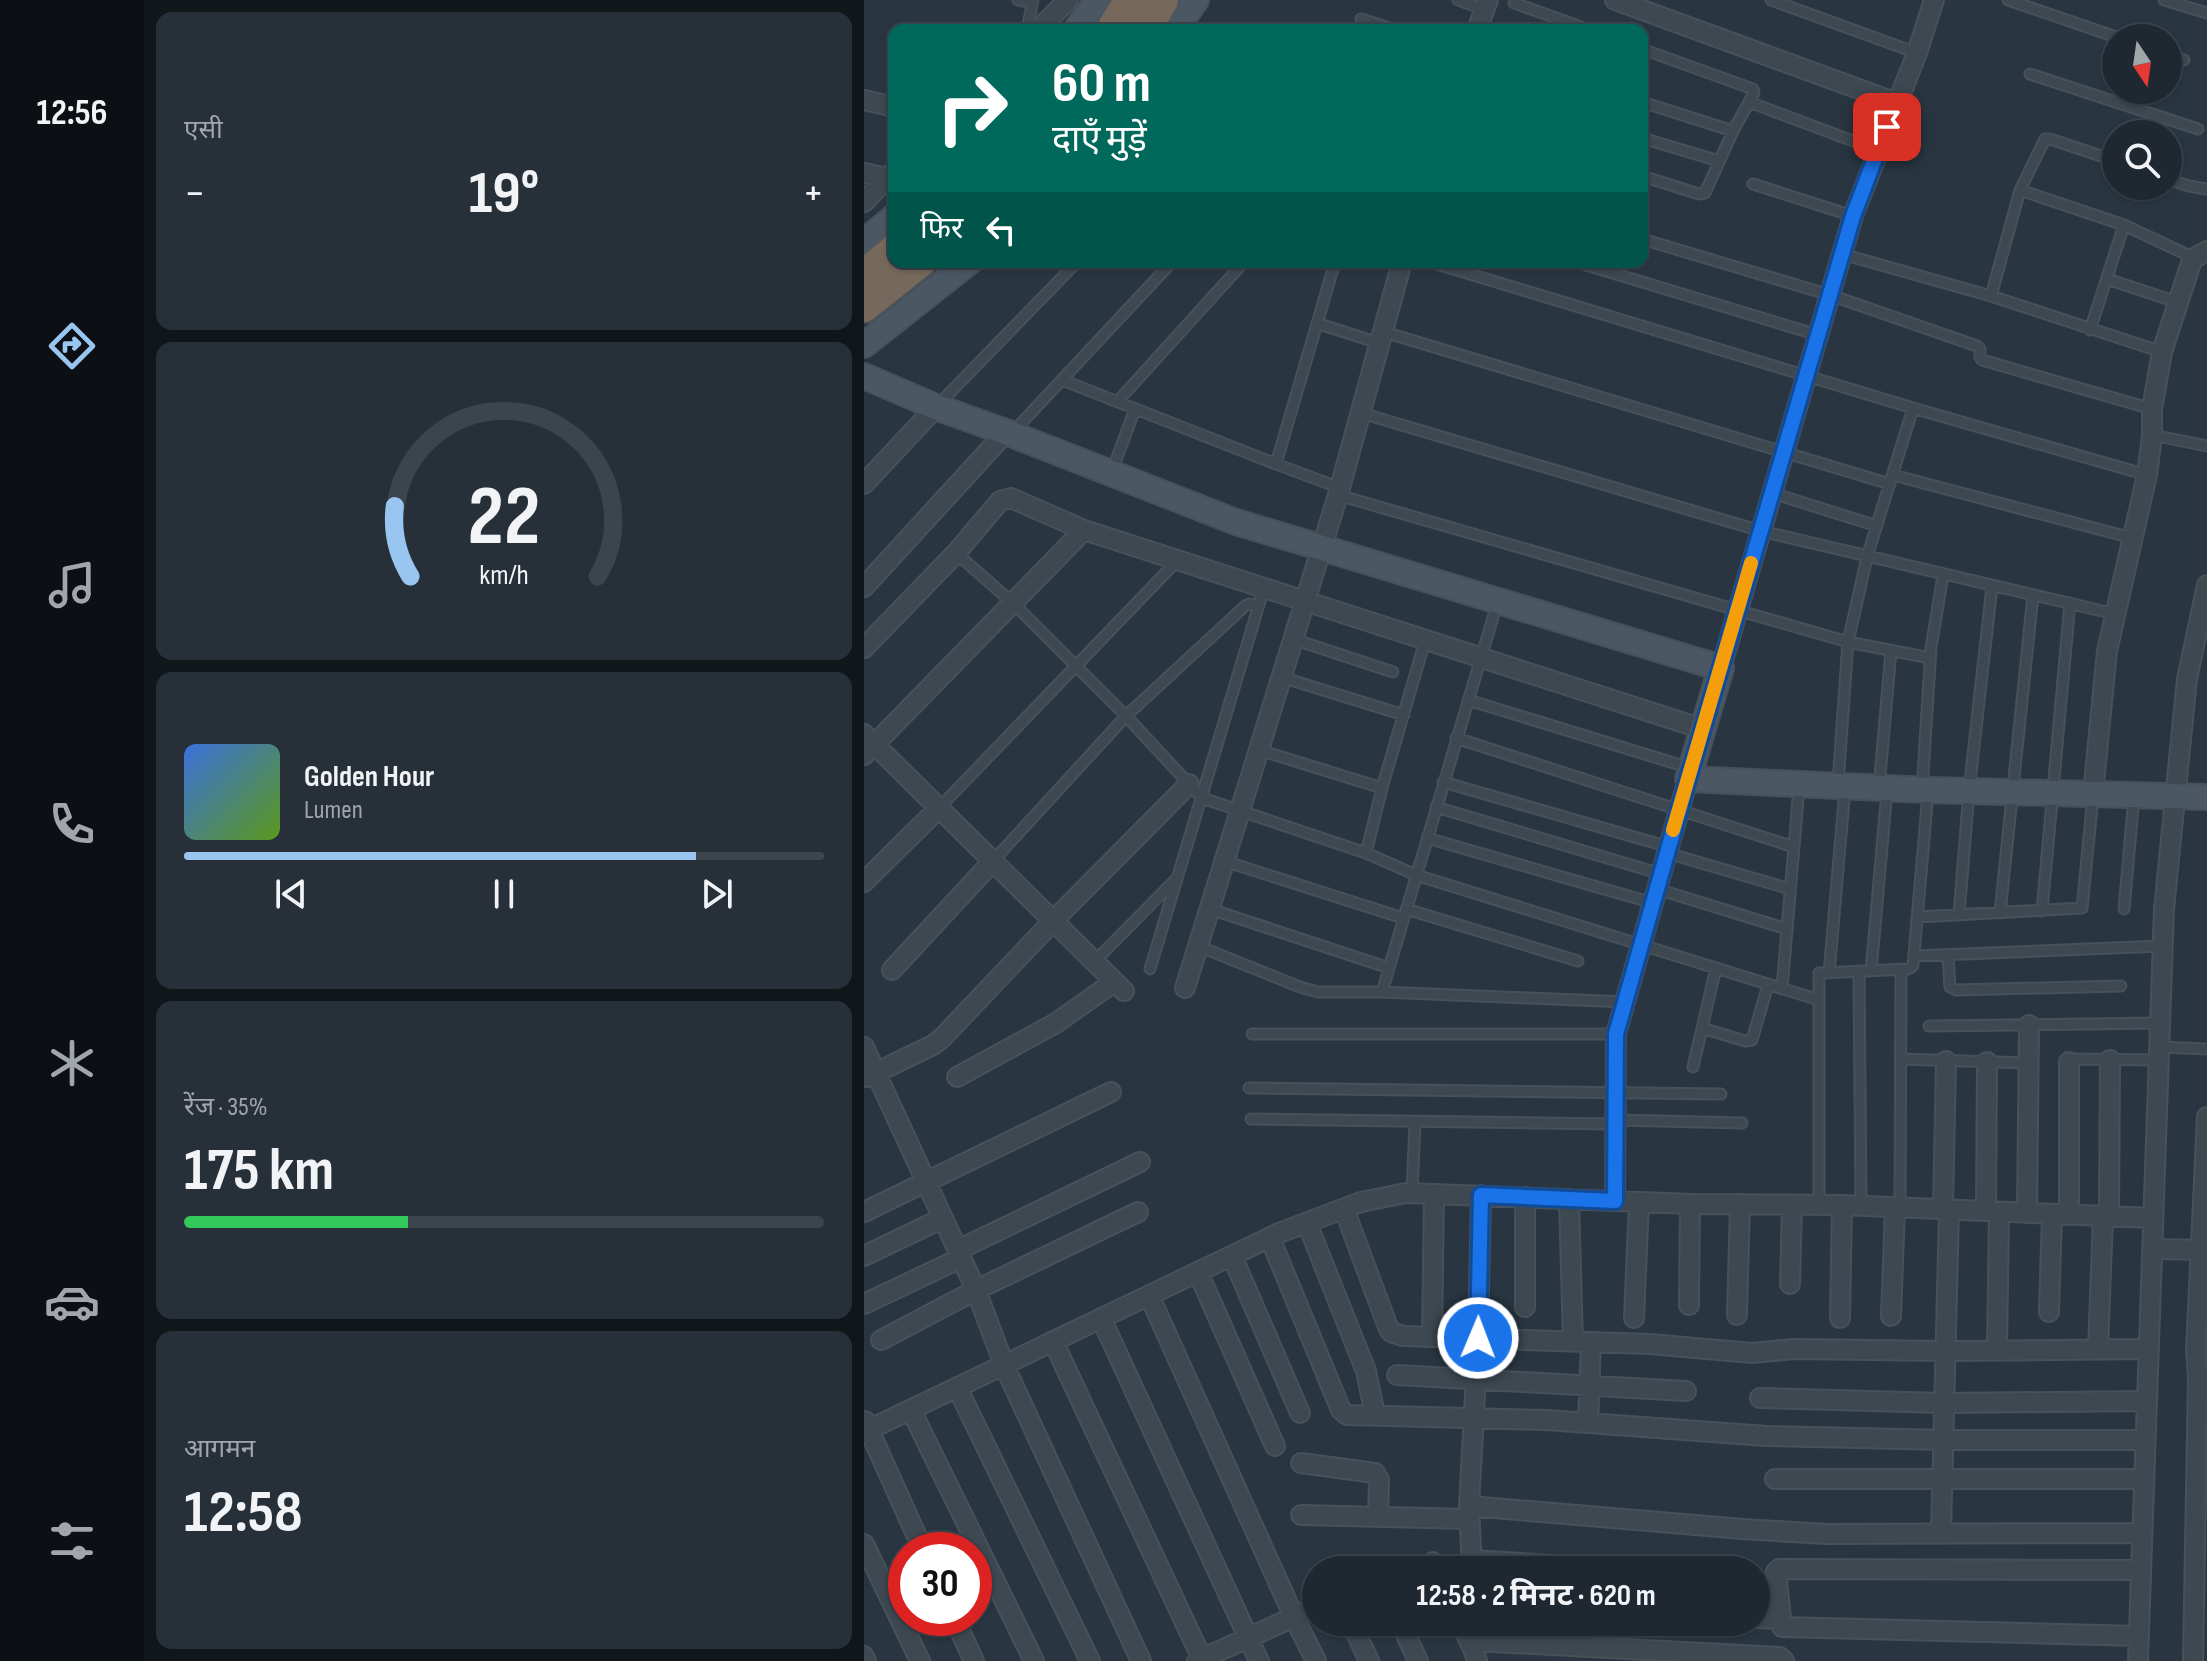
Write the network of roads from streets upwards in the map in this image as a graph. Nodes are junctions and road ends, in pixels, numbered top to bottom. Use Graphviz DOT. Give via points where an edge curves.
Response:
graph roads {
  1 [pos="1068,0"];
  2 [pos="1098,0"];
  3 [pos="1131,0"];
  4 [pos="1162,0"];
  5 [pos="1196,0"];
  6 [pos="1615,0"];
  7 [pos="1930,1"];
  8 [pos="1487,5"];
  9 [pos="1044,24"];
  10 [pos="1080,24"];
  11 [pos="1116,24"];
  12 [pos="1148,24"];
  13 [pos="1179,24"];
  14 [pos="1479,24"];
  15 [pos="864,100"];
  16 [pos="1897,103"];
  17 [pos="888,106"];
  18 [pos="864,173"];
  19 [pos="888,175"];
  20 [pos="888,178"];
  21 [pos="864,202"];
  22 [pos="888,222"];
  23 [pos="864,242"];
  24 [pos="2201,254"];
  25 [pos="888,256"];
  26 [pos="912,268"];
  27 [pos="961,268"];
  28 [pos="1400,268"];
  29 [pos="864,276"];
  30 [pos="864,306"];
  31 [pos="864,345"];
  32 [pos="864,376"];
  33 [pos="936,407"];
  34 [pos="1008,433"];
  35 [pos="864,484"];
  36 [pos="1084,530"];
  37 [pos="1322,547"];
  38 [pos="2207,585"];
  39 [pos="864,587"];
  40 [pos="1305,601"];
  41 [pos="864,648"];
  42 [pos="1721,668"];
  43 [pos="1703,729"];
  44 [pos="868,744"];
  45 [pos="1689,773"];
  46 [pos="1189,784"];
  47 [pos="2093,794"];
  48 [pos="2176,796"];
  49 [pos="2207,797"];
  50 [pos="940,807"];
  51 [pos="993,861"];
  52 [pos="864,882"];
  53 [pos="1053,921"];
  54 [pos="892,970"];
  55 [pos="1185,988"];
  56 [pos="2029,1025"];
  57 [pos="864,1047"];
  58 [pos="2110,1060"];
  59 [pos="1946,1061"];
  60 [pos="1987,1062"];
  61 [pos="2069,1062"];
  62 [pos="870,1076"];
  63 [pos="957,1077"];
  64 [pos="1111,1092"];
  65 [pos="2207,1117"];
  66 [pos="1140,1162"];
  67 [pos="926,1182"];
  68 [pos="1434,1194"];
  69 [pos="1481,1195"];
  70 [pos="1525,1197"];
  71 [pos="1569,1199"];
  72 [pos="1615,1201"];
  73 [pos="1639,1202"];
  74 [pos="1690,1204"];
  75 [pos="1740,1204"];
  76 [pos="1792,1205"];
  77 [pos="1852,1206"];
  78 [pos="1898,1208"];
  79 [pos="1344,1209"];
  80 [pos="1946,1210"];
  81 [pos="864,1212"];
  82 [pos="1138,1212"];
  83 [pos="1993,1212"];
  84 [pos="2027,1213"];
  85 [pos="2060,1214"];
  86 [pos="2106,1216"];
  87 [pos="943,1218"];
  88 [pos="2153,1218"];
  89 [pos="1307,1223"];
  90 [pos="1270,1238"];
  91 [pos="2152,1249"];
  92 [pos="2203,1250"];
  93 [pos="960,1254"];
  94 [pos="864,1256"];
  95 [pos="1232,1256"];
  96 [pos="1198,1272"];
  97 [pos="1790,1284"];
  98 [pos="976,1290"];
  99 [pos="1149,1295"];
  100 [pos="864,1304"];
  101 [pos="1689,1305"];
  102 [pos="1525,1307"];
  103 [pos="2049,1312"];
  104 [pos="1737,1315"];
  105 [pos="1891,1316"];
  106 [pos="1101,1318"];
  107 [pos="1634,1318"];
  108 [pos="1840,1318"];
  109 [pos="1432,1337"];
  110 [pos="1478,1338"];
  111 [pos="881,1340"];
  112 [pos="1053,1341"];
  113 [pos="1582,1342"];
  114 [pos="2148,1349"];
  115 [pos="2098,1350"];
  116 [pos="1946,1351"];
  117 [pos="1997,1351"];
  118 [pos="1004,1365"];
  119 [pos="1397,1375"];
  120 [pos="1476,1379"];
  121 [pos="1590,1386"];
  122 [pos="957,1387"];
  123 [pos="1686,1391"];
  124 [pos="1760,1398"];
  125 [pos="2147,1401"];
  126 [pos="1944,1403"];
  127 [pos="911,1410"];
  128 [pos="1300,1413"];
  129 [pos="1375,1415"];
  130 [pos="1474,1418"];
  131 [pos="1588,1423"];
  132 [pos="866,1427"];
  133 [pos="1943,1440"];
  134 [pos="2145,1440"];
  135 [pos="1275,1446"];
  136 [pos="1301,1463"];
  137 [pos="1775,1479"];
  138 [pos="1942,1479"];
  139 [pos="2144,1479"];
  140 [pos="1469,1513"];
  141 [pos="1301,1515"];
  142 [pos="1378,1517"];
  143 [pos="915,1532"];
  144 [pos="1960,1533"];
  145 [pos="2142,1533"];
  146 [pos="1941,1534"];
  147 [pos="864,1544"];
  148 [pos="1471,1556"];
  149 [pos="1959,1569"];
  150 [pos="2141,1570"];
  151 [pos="1770,1578"];
  152 [pos="1776,1578"];
  153 [pos="1302,1613"];
  154 [pos="1294,1617"];
  155 [pos="1770,1619"];
  156 [pos="1781,1619"];
  157 [pos="962,1636"];
  158 [pos="1357,1636"];
  159 [pos="1406,1636"];
  160 [pos="2139,1636"];
  161 [pos="1249,1638"];
  162 [pos="1475,1644"];
  163 [pos="1584,1653"];
  164 [pos="1755,1658"];
  165 [pos="1201,1660"];
  166 [pos="920,1661"];
  167 [pos="974,1661"];
  168 [pos="1034,1661"];
  169 [pos="1090,1661"];
  170 [pos="1141,1661"];
  171 [pos="1259,1661"];
  172 [pos="1316,1661"];
  173 [pos="1369,1661"];
  174 [pos="1418,1661"];
  175 [pos="1784,1661"];
  176 [pos="2138,1661"];
  177 [pos="2193,1661"];
  1 -- 9 [label="street"];
  2 -- 10 [label="street"];
  3 -- 11 [label="highway"];
  4 -- 12 [label="highway"];
  5 -- 13 [label="street"];
  6 -- 16 [label="street"];
  7 -- 16 [label="street"];
  8 -- 14 [label="street"];
  15 -- 17 [label="street"];
  16 -- 42 [label="street" via="1853,216"];
  18 -- 19 [label="street"];
  20 -- 21 [label="street"];
  22 -- 23 [label="street"];
  24 -- 47 [label="street" via="2177,302 2162,352 2147,475 2107,651"];
  25 -- 29 [label="highway"];
  26 -- 30 [label="highway"];
  27 -- 31 [label="street"];
  28 -- 37 [label="street"];
  32 -- 33 [label="street"];
  33 -- 34 [label="street"];
  33 -- 35 [label="street"];
  34 -- 37 [label="street" via="1236,522"];
  34 -- 39 [label="street"];
  36 -- 40 [label="street" via="1261,597"];
  36 -- 41 [label="street" via="1005,498"];
  36 -- 44 [label="street"];
  37 -- 40 [label="street"];
  37 -- 42 [label="street"];
  38 -- 48 [label="street" via="2187,679"];
  40 -- 43 [label="street"];
  40 -- 55 [label="street"];
  42 -- 43 [label="street"];
  43 -- 45 [label="street"];
  44 -- 50 [label="street"];
  45 -- 47 [label="street" via="1800,784"];
  45 -- 72 [label="street" via="1616,1034"];
  46 -- 53 [label="street"];
  47 -- 48 [label="street"];
  48 -- 49 [label="street"];
  48 -- 88 [label="street" via="2164,909"];
  50 -- 51 [label="street"];
  50 -- 52 [label="street"];
  51 -- 53 [label="street"];
  51 -- 54 [label="street"];
  53 -- 62 [label="street" via="942,1038"];
  53 -- 63 [label="street" via="1119,986"];
  56 -- 84 [label="street"];
  57 -- 62 [label="street"];
  58 -- 86 [label="street"];
  59 -- 80 [label="street"];
  60 -- 83 [label="street"];
  61 -- 85 [label="street"];
  62 -- 67 [label="street"];
  64 -- 67 [label="street"];
  65 -- 92 [label="street"];
  66 -- 93 [label="street"];
  67 -- 81 [label="street"];
  67 -- 87 [label="street"];
  68 -- 69 [label="street"];
  68 -- 79 [label="street" via="1412,1193"];
  68 -- 109 [label="street"];
  69 -- 70 [label="street"];
  69 -- 110 [label="street"];
  70 -- 71 [label="street"];
  70 -- 102 [label="street"];
  71 -- 72 [label="street"];
  71 -- 113 [label="street"];
  72 -- 73 [label="street"];
  73 -- 74 [label="street"];
  73 -- 107 [label="street"];
  74 -- 75 [label="street"];
  74 -- 101 [label="street"];
  75 -- 76 [label="street"];
  75 -- 104 [label="street"];
  76 -- 77 [label="street"];
  76 -- 97 [label="street"];
  77 -- 78 [label="street"];
  77 -- 108 [label="street"];
  78 -- 80 [label="street"];
  78 -- 105 [label="street"];
  79 -- 89 [label="street"];
  79 -- 109 [label="street" via="1391,1332"];
  80 -- 83 [label="street"];
  80 -- 116 [label="street"];
  82 -- 98 [label="street"];
  83 -- 84 [label="street"];
  83 -- 117 [label="street"];
  84 -- 85 [label="street"];
  85 -- 86 [label="street"];
  85 -- 103 [label="street"];
  86 -- 88 [label="street"];
  86 -- 115 [label="street"];
  87 -- 93 [label="street"];
  87 -- 94 [label="street"];
  88 -- 91 [label="street"];
  89 -- 90 [label="street"];
  89 -- 129 [label="street" via="1366,1371"];
  90 -- 95 [label="street"];
  90 -- 129 [label="street" via="1341,1410 1347,1415"];
  91 -- 92 [label="street"];
  91 -- 114 [label="street"];
  92 -- 177 [label="street" via="2196,1351"];
  93 -- 98 [label="street"];
  93 -- 100 [label="street"];
  95 -- 96 [label="street"];
  95 -- 128 [label="street"];
  96 -- 99 [label="street"];
  96 -- 135 [label="street"];
  98 -- 111 [label="street"];
  98 -- 118 [label="street"];
  99 -- 106 [label="street"];
  99 -- 154 [label="street"];
  106 -- 112 [label="street"];
  106 -- 161 [label="street"];
  109 -- 110 [label="street"];
  110 -- 113 [label="street"];
  110 -- 120 [label="street"];
  112 -- 118 [label="street"];
  112 -- 165 [label="street"];
  113 -- 116 [label="street" via="1752,1353"];
  113 -- 121 [label="street"];
  114 -- 115 [label="street"];
  114 -- 125 [label="street"];
  115 -- 117 [label="street"];
  116 -- 117 [label="street"];
  116 -- 126 [label="street"];
  118 -- 122 [label="street"];
  118 -- 170 [label="street"];
  119 -- 120 [label="street"];
  120 -- 121 [label="street"];
  120 -- 130 [label="street"];
  121 -- 123 [label="street"];
  121 -- 131 [label="street"];
  122 -- 127 [label="street"];
  122 -- 169 [label="street"];
  124 -- 126 [label="street"];
  125 -- 126 [label="street"];
  125 -- 134 [label="street"];
  126 -- 133 [label="street"];
  127 -- 132 [label="street"];
  127 -- 168 [label="street"];
  129 -- 130 [label="street"];
  130 -- 131 [label="street"];
  130 -- 140 [label="street"];
  131 -- 133 [label="street" via="1766,1436"];
  132 -- 143 [label="street"];
  133 -- 134 [label="street"];
  133 -- 138 [label="street"];
  134 -- 139 [label="street"];
  136 -- 142 [label="street" via="1375,1473"];
  137 -- 138 [label="street"];
  138 -- 139 [label="street"];
  138 -- 146 [label="street"];
  139 -- 145 [label="street"];
  140 -- 142 [label="street"];
  140 -- 146 [label="street" via="1826,1534"];
  140 -- 148 [label="street"];
  141 -- 142 [label="street"];
  144 -- 145 [label="street"];
  144 -- 146 [label="street"];
  144 -- 149 [label="street"];
  145 -- 150 [label="street"];
  147 -- 166 [label="street"];
  149 -- 150 [label="street"];
  149 -- 152 [label="street" via="1779,1569"];
  150 -- 160 [label="street"];
  151 -- 152 [label="street"];
  152 -- 156 [label="street"];
  153 -- 154 [label="street"];
  154 -- 161 [label="street"];
  154 -- 172 [label="street"];
  155 -- 156 [label="street"];
  156 -- 160 [label="street" via="1782,1628"];
  157 -- 167 [label="street"];
  158 -- 173 [label="street"];
  159 -- 174 [label="street"];
  160 -- 176 [label="street"];
  161 -- 165 [label="street"];
  161 -- 171 [label="street"];
  162 -- 163 [label="street"];
  163 -- 164 [label="street"];
  164 -- 175 [label="street"];
}
